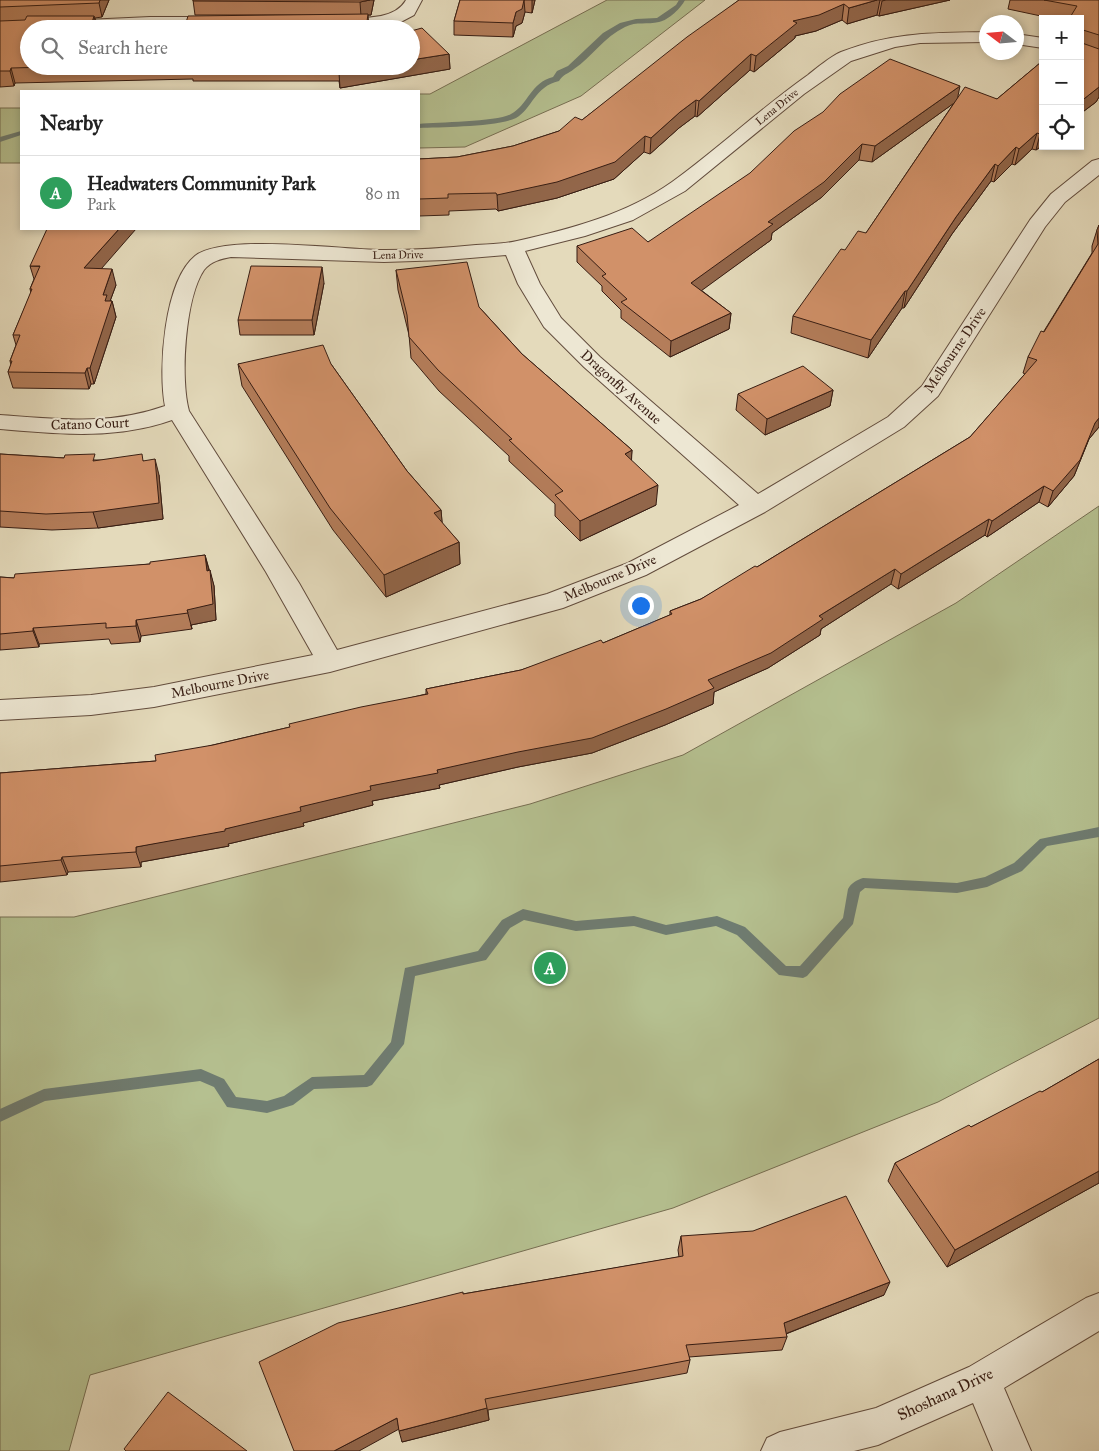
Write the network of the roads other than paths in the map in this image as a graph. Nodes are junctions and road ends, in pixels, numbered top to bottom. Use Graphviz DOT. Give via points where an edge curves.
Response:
graph roads {
  1 [pos="414,0"];
  2 [pos="155,5"];
  3 [pos="151,20"];
  4 [pos="392,20"];
  5 [pos="20,28"];
  6 [pos="0,29"];
  7 [pos="979,37"];
  8 [pos="1024,40"];
  9 [pos="1039,43"];
  10 [pos="1099,165"];
  11 [pos="512,248"];
  12 [pos="177,410"];
  13 [pos="0,422"];
  14 [pos="756,506"];
  15 [pos="330,662"];
  16 [pos="0,710"];
  17 [pos="1099,1311"];
  18 [pos="982,1380"];
  19 [pos="780,1451"];
  20 [pos="1012,1451"];
  1 -- 4 [label="street" via="408,11"];
  2 -- 3 [label="street"];
  5 -- 6 [label="street"];
  7 -- 11 [label="street, Lena Drive" via="892,42 845,57 826,68 678,187 646,206 578,232"];
  8 -- 9 [label="street"];
  10 -- 14 [label="street, Melbourne Drive" via="1058,198 1037,224 930,391 896,422"];
  11 -- 12 [label="street, Lena Drive" via="384,256 246,250 214,254 192,270 187,282 171,370"];
  11 -- 14 [label="street, Dragonfly Avenue" via="552,322 592,362"];
  12 -- 13 [label="street, Catano Court" via="140,422 112,426"];
  12 -- 15 [label="street, Lena Drive" via="307,617"];
  14 -- 15 [label="street, Melbourne Drive" via="637,569 554,601"];
  15 -- 16 [label="street, Melbourne Drive" via="154,697 91,705"];
  17 -- 18 [label="street, Shoshana Drive"];
  18 -- 19 [label="street, Shoshana Drive" via="878,1426"];
  18 -- 20 [label="street"];
}
